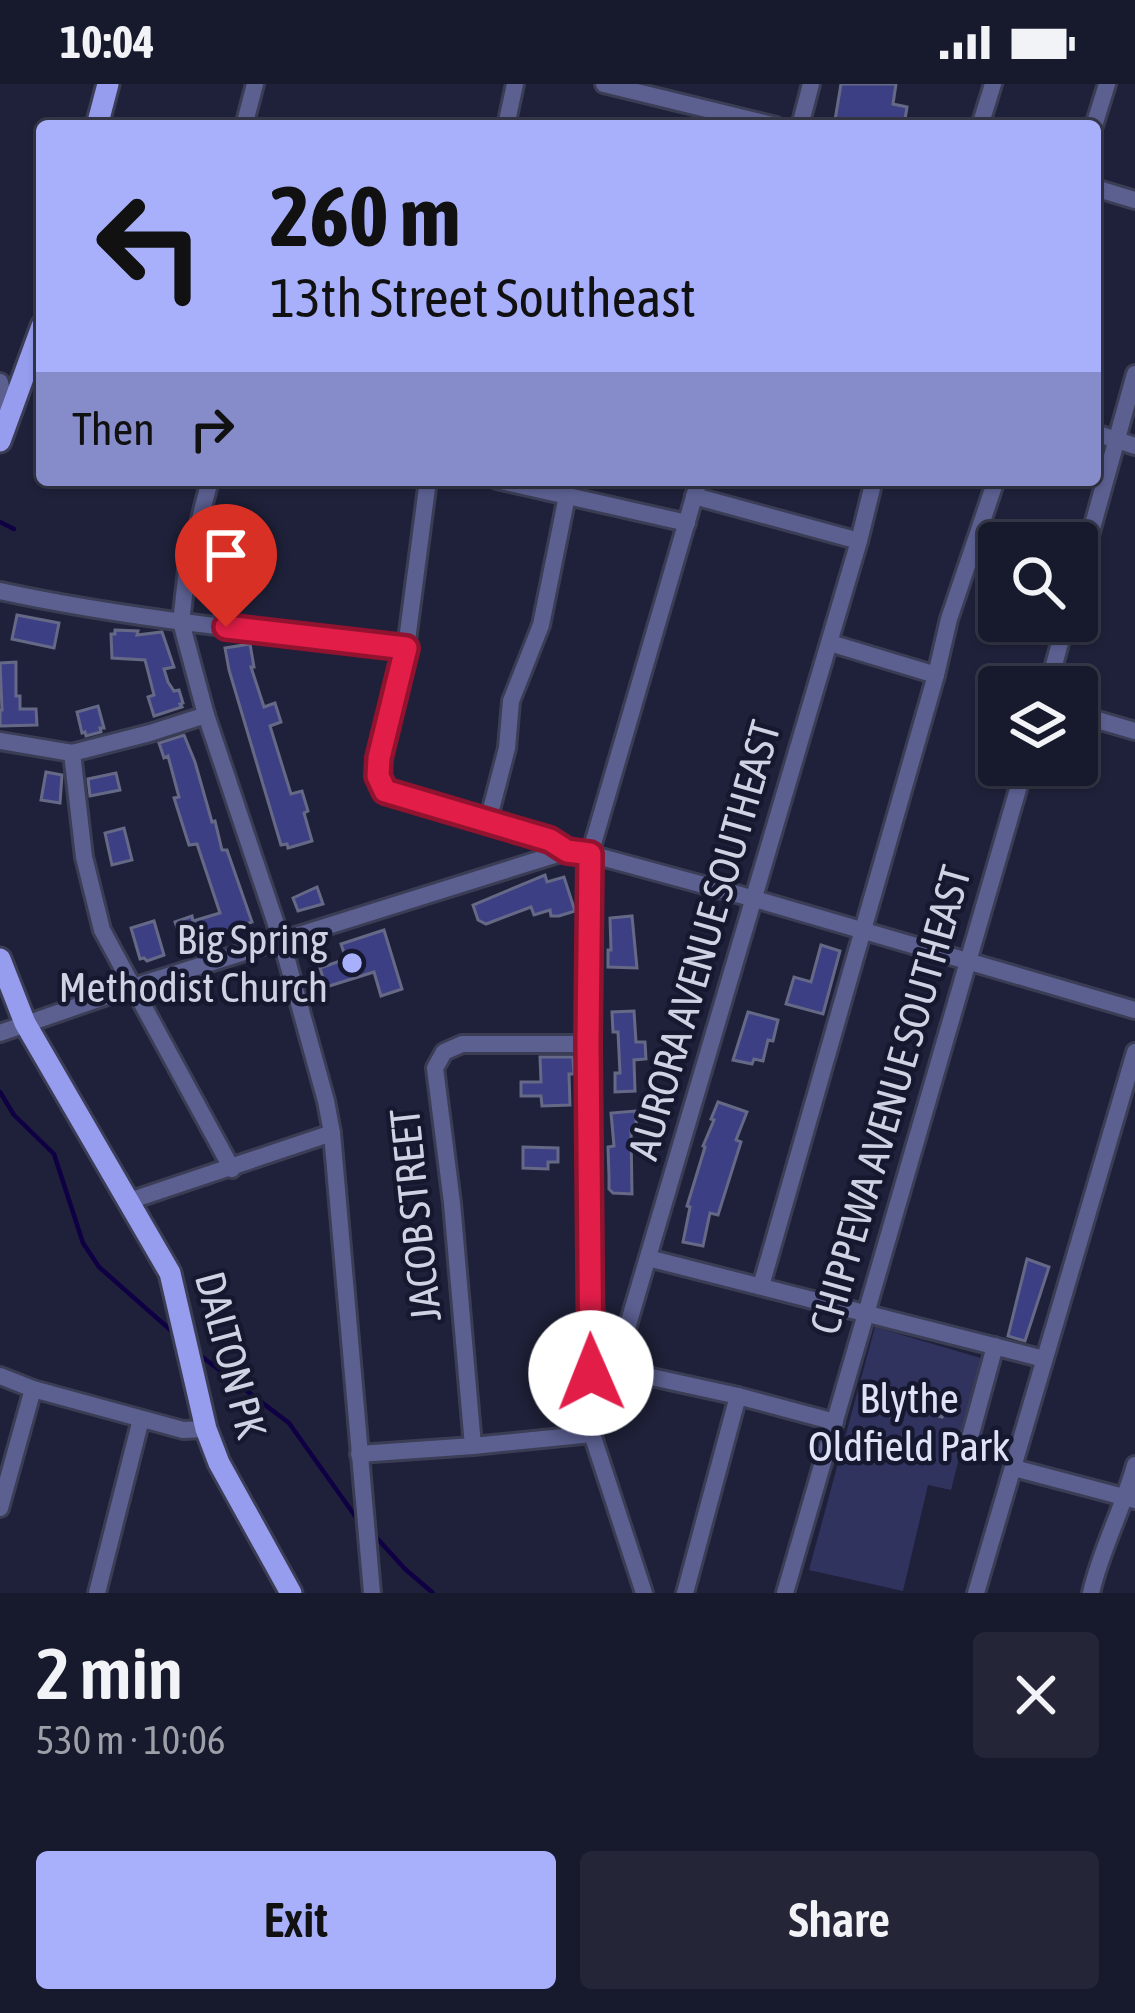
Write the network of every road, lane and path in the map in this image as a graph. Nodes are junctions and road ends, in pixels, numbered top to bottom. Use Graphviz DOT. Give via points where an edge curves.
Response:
graph roads {
  1 [pos="108,84"];
  2 [pos="255,84"];
  3 [pos="515,84"];
  4 [pos="604,84"];
  5 [pos="812,84"];
  6 [pos="993,84"];
  7 [pos="1107,84"];
  8 [pos="99,120"];
  9 [pos="246,120"];
  10 [pos="507,120"];
  11 [pos="751,120"];
  12 [pos="802,120"];
  13 [pos="982,120"];
  14 [pos="1096,120"];
  15 [pos="1101,190"];
  16 [pos="1135,200"];
  17 [pos="36,364"];
  18 [pos="1135,374"];
  19 [pos="0,382"];
  20 [pos="4,431"];
  21 [pos="1101,436"];
  22 [pos="1116,440"];
  23 [pos="1135,446"];
  24 [pos="209,486"];
  25 [pos="427,486"];
  26 [pos="523,486"];
  27 [pos="873,486"];
  28 [pos="994,486"];
  29 [pos="697,488"];
  30 [pos="567,496"];
  31 [pos="1093,522"];
  32 [pos="687,523"];
  33 [pos="860,541"];
  34 [pos="0,591"];
  35 [pos="181,622"];
  36 [pos="830,643"];
  37 [pos="406,648"];
  38 [pos="936,675"];
  39 [pos="206,715"];
  40 [pos="1098,720"];
  41 [pos="1135,730"];
  42 [pos="0,741"];
  43 [pos="72,753"];
  44 [pos="1019,786"];
  45 [pos="488,821"];
  46 [pos="567,851"];
  47 [pos="590,854"];
  48 [pos="755,898"];
  49 [pos="862,931"];
  50 [pos="282,942"];
  51 [pos="0,959"];
  52 [pos="966,963"];
  53 [pos="133,987"];
  54 [pos="1135,1010"];
  55 [pos="25,1023"];
  56 [pos="0,1034"];
  57 [pos="588,1043"];
  58 [pos="1135,1052"];
  59 [pos="332,1133"];
  60 [pos="232,1168"];
  61 [pos="129,1201"];
  62 [pos="647,1258"];
  63 [pos="761,1286"];
  64 [pos="867,1312"];
  65 [pos="995,1346"];
  66 [pos="1044,1359"];
  67 [pos="615,1369"];
  68 [pos="0,1376"];
  69 [pos="33,1389"];
  70 [pos="738,1396"];
  71 [pos="141,1419"];
  72 [pos="835,1422"];
  73 [pos="592,1425"];
  74 [pos="206,1429"];
  75 [pos="473,1447"];
  76 [pos="966,1452"];
  77 [pos="359,1454"];
  78 [pos="1135,1465"];
  79 [pos="1014,1468"];
  80 [pos="1130,1498"];
  81 [pos="0,1508"];
  82 [pos="97,1593"];
  83 [pos="291,1593"];
  84 [pos="372,1593"];
  85 [pos="644,1593"];
  86 [pos="685,1593"];
  87 [pos="785,1593"];
  88 [pos="976,1593"];
  89 [pos="1091,1593"];
  1 -- 8 [label="main road"];
  2 -- 9 [label="street"];
  3 -- 10 [label="street"];
  4 -- 11 [label="street"];
  5 -- 12 [label="street"];
  6 -- 13 [label="street"];
  7 -- 14 [label="street"];
  15 -- 16 [label="street"];
  17 -- 20 [label="main road"];
  18 -- 22 [label="street"];
  19 -- 20 [label="street"];
  21 -- 22 [label="street"];
  22 -- 23 [label="street"];
  22 -- 31 [label="street"];
  24 -- 35 [label="street"];
  25 -- 37 [label="street"];
  26 -- 30 [label="street"];
  27 -- 33 [label="street, AURORA AVENUE SOUTHEAST"];
  28 -- 38 [label="street"];
  29 -- 32 [label="street"];
  29 -- 33 [label="street"];
  30 -- 32 [label="street"];
  30 -- 45 [label="street"];
  32 -- 47 [label="street"];
  33 -- 36 [label="street, AURORA AVENUE SOUTHEAST"];
  34 -- 35 [label="street"];
  35 -- 37 [label="street"];
  35 -- 39 [label="street"];
  36 -- 38 [label="street"];
  36 -- 48 [label="street, AURORA AVENUE SOUTHEAST"];
  37 -- 45 [label="street" via="379,758 385,791"];
  38 -- 49 [label="street"];
  39 -- 43 [label="street"];
  39 -- 50 [label="street"];
  40 -- 41 [label="street"];
  42 -- 43 [label="street"];
  43 -- 53 [label="street" via="102,930"];
  44 -- 52 [label="street, CHIPPEWA AVENUE SOUTHEAST"];
  45 -- 46 [label="street"];
  46 -- 47 [label="street"];
  46 -- 50 [label="street"];
  47 -- 48 [label="street"];
  47 -- 57 [label="street"];
  48 -- 49 [label="street"];
  48 -- 62 [label="street, AURORA AVENUE SOUTHEAST"];
  49 -- 52 [label="street"];
  49 -- 63 [label="street"];
  50 -- 53 [label="street"];
  50 -- 59 [label="street"];
  51 -- 55 [label="main road, DALTON PK"];
  52 -- 54 [label="street"];
  52 -- 64 [label="street, CHIPPEWA AVENUE SOUTHEAST"];
  53 -- 55 [label="street"];
  53 -- 60 [label="street"];
  55 -- 56 [label="street"];
  55 -- 61 [label="main road, DALTON PK"];
  57 -- 73 [label="street"];
  57 -- 75 [label="street, JACOB STREET" via="462,1044 435,1067"];
  58 -- 66 [label="street"];
  59 -- 60 [label="street"];
  59 -- 77 [label="street"];
  60 -- 61 [label="street"];
  61 -- 74 [label="main road, DALTON PK" via="176,1287"];
  62 -- 63 [label="street"];
  62 -- 67 [label="street, AURORA AVENUE SOUTHEAST"];
  63 -- 64 [label="street"];
  64 -- 65 [label="street"];
  64 -- 72 [label="street, CHIPPEWA AVENUE SOUTHEAST"];
  65 -- 66 [label="street"];
  65 -- 76 [label="street"];
  66 -- 79 [label="street"];
  67 -- 70 [label="street"];
  67 -- 73 [label="street, AURORA AVENUE SOUTHEAST"];
  68 -- 69 [label="street"];
  69 -- 71 [label="street"];
  69 -- 81 [label="street"];
  70 -- 72 [label="street"];
  70 -- 86 [label="street"];
  71 -- 74 [label="street"];
  71 -- 82 [label="street"];
  72 -- 87 [label="street, CHIPPEWA AVENUE SOUTHEAST"];
  73 -- 75 [label="street"];
  73 -- 85 [label="street"];
  74 -- 83 [label="main road, DALTON PK"];
  75 -- 77 [label="street"];
  77 -- 84 [label="street"];
  78 -- 80 [label="street"];
  79 -- 80 [label="street"];
  79 -- 88 [label="street"];
  80 -- 89 [label="street" via="1113,1523"];
}
